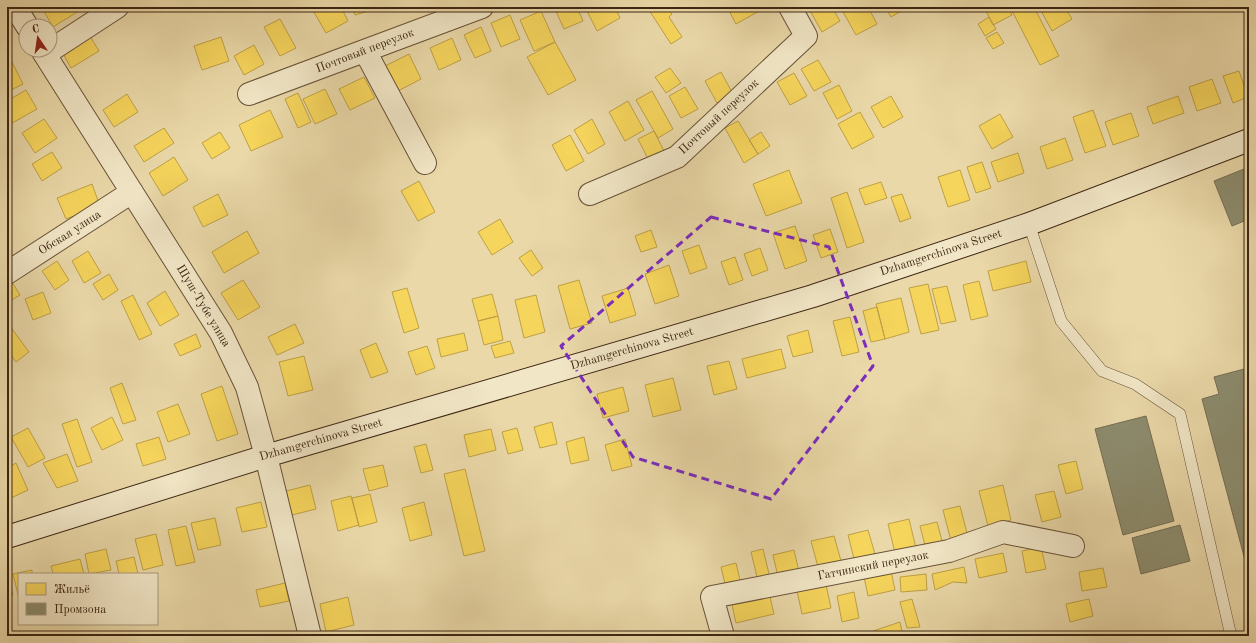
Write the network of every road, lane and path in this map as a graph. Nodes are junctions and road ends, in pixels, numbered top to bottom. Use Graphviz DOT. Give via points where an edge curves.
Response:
graph roads {
  1 [pos="15,7"];
  2 [pos="117,7"];
  3 [pos="482,7"];
  4 [pos="790,7"];
  5 [pos="22,18"];
  6 [pos="58,43"];
  7 [pos="365,51"];
  8 [pos="47,58"];
  9 [pos="249,94"];
  10 [pos="1249,140"];
  11 [pos="425,163"];
  12 [pos="132,192"];
  13 [pos="590,194"];
  14 [pos="1029,224"];
  15 [pos="7,273"];
  16 [pos="266,456"];
  17 [pos="7,537"];
  18 [pos="1072,546"];
  19 [pos="310,636"];
  20 [pos="723,636"];
  21 [pos="1231,636"];
  1 -- 5 [label="street"];
  2 -- 6 [label="street"];
  3 -- 7 [label="street, Почтовый переулок"];
  4 -- 13 [label="street, Почтовый переулок" via="806,36 677,157"];
  7 -- 9 [label="street, Почтовый переулок"];
  7 -- 11 [label="street"];
  8 -- 12 [label="street, Шуш-Тубе улица"];
  10 -- 14 [label="street, Dzhamgerchinova Street"];
  12 -- 15 [label="street, Обская улица"];
  12 -- 16 [label="street, Шуш-Тубе улица" via="222,333 247,387"];
  14 -- 16 [label="street, Dzhamgerchinova Street" via="813,296"];
  14 -- 21 [label="lane" via="1061,321 1102,371 1135,384 1180,414"];
  16 -- 17 [label="street, Dzhamgerchinova Street"];
  16 -- 19 [label="street, Шуш-Тубе улица"];
  18 -- 20 [label="street, Гатчинский переулок" via="1003,532 949,551 712,597"];
}
